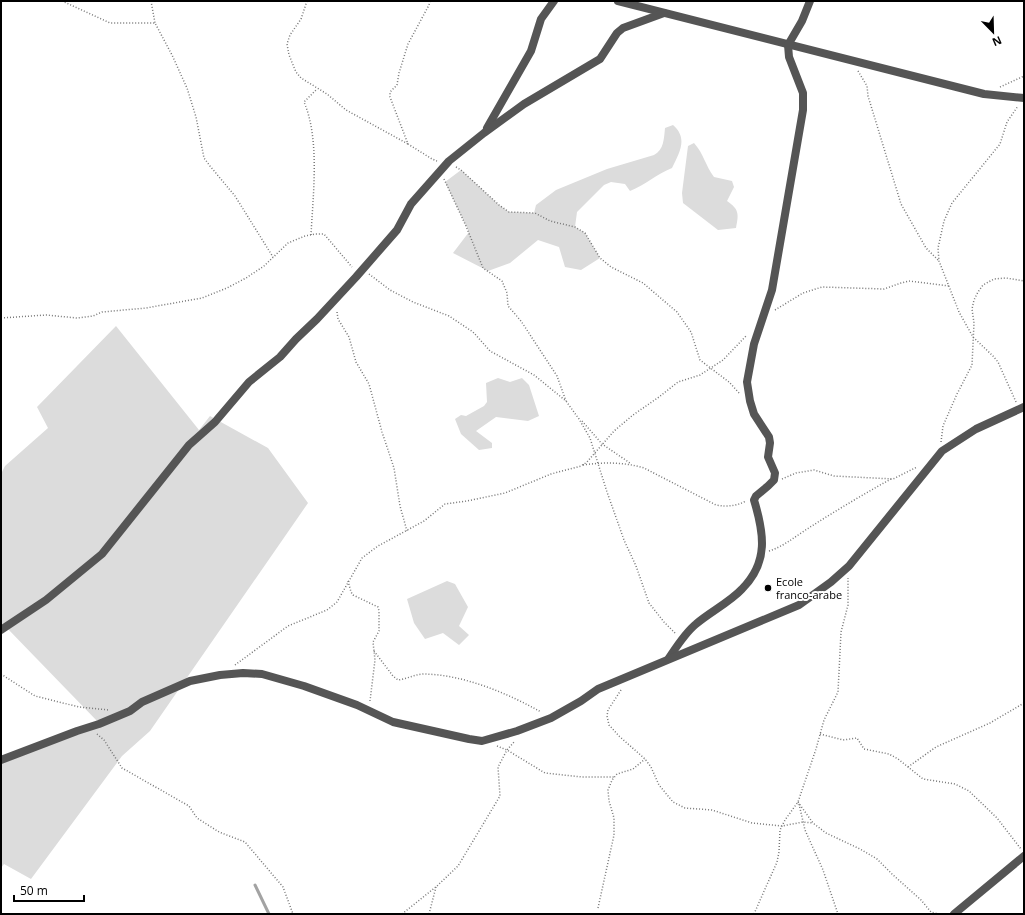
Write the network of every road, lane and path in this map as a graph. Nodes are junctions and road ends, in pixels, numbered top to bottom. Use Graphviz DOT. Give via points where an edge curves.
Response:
graph roads {
  1 [pos="62,1"];
  2 [pos="151,1"];
  3 [pos="307,1"];
  4 [pos="430,1"];
  5 [pos="554,1"];
  6 [pos="618,1"];
  7 [pos="810,1"];
  8 [pos="664,13"];
  9 [pos="155,23"];
  10 [pos="788,45"];
  11 [pos="852,60"];
  12 [pos="1024,76"];
  13 [pos="317,88"];
  14 [pos="998,88"];
  15 [pos="1024,97"];
  16 [pos="484,132"];
  17 [pos="408,144"];
  18 [pos="446,164"];
  19 [pos="440,170"];
  20 [pos="311,235"];
  21 [pos="273,258"];
  22 [pos="939,262"];
  23 [pos="360,272"];
  24 [pos="1024,281"];
  25 [pos="949,286"];
  26 [pos="338,296"];
  27 [pos="1,318"];
  28 [pos="763,319"];
  29 [pos="752,330"];
  30 [pos="973,337"];
  31 [pos="710,369"];
  32 [pos="741,395"];
  33 [pos="566,401"];
  34 [pos="1022,408"];
  35 [pos="579,418"];
  36 [pos="602,444"];
  37 [pos="595,453"];
  38 [pos="938,456"];
  39 [pos="598,463"];
  40 [pos="631,464"];
  41 [pos="920,465"];
  42 [pos="581,466"];
  43 [pos="893,479"];
  44 [pos="782,480"];
  45 [pos="756,496"];
  46 [pos="407,531"];
  47 [pos="762,554"];
  48 [pos="849,566"];
  49 [pos="348,581"];
  50 [pos="1,630"];
  51 [pos="682,640"];
  52 [pos="374,651"];
  53 [pos="669,659"];
  54 [pos="233,666"];
  55 [pos="1,674"];
  56 [pos="621,690"];
  57 [pos="1024,703"];
  58 [pos="130,710"];
  59 [pos="368,710"];
  60 [pos="551,718"];
  61 [pos="91,726"];
  62 [pos="820,734"];
  63 [pos="482,741"];
  64 [pos="515,741"];
  65 [pos="507,750"];
  66 [pos="645,759"];
  67 [pos="1,760"];
  68 [pos="908,767"];
  69 [pos="614,778"];
  70 [pos="798,802"];
  71 [pos="803,822"];
  72 [pos="813,823"];
  73 [pos="782,826"];
  74 [pos="1024,855"];
  75 [pos="437,886"];
  76 [pos="598,908"];
  77 [pos="293,914"];
  78 [pos="402,914"];
  79 [pos="429,914"];
  80 [pos="754,914"];
  81 [pos="838,914"];
  82 [pos="939,914"];
  83 [pos="954,914"];
  1 -- 9 [label="path" via="110,22"];
  2 -- 9 [label="path"];
  3 -- 13 [label="path" via="287,44 296,72"];
  4 -- 17 [label="path" via="408,44 398,85 390,92"];
  5 -- 16 [label="street" via="541,19 531,51"];
  6 -- 8 [label="street"];
  7 -- 10 [label="street"];
  8 -- 10 [label="street"];
  8 -- 16 [label="street" via="624,28 617,33 600,59 524,104"];
  9 -- 21 [label="path" via="187,88 204,158 235,196"];
  10 -- 11 [label="street"];
  10 -- 28 [label="street" via="789,57 803,93 802,110 772,290"];
  11 -- 15 [label="street" via="984,94"];
  11 -- 22 [label="path" via="867,86 870,104 901,204 926,248"];
  12 -- 14 [label="path"];
  13 -- 17 [label="path" via="346,110"];
  13 -- 20 [label="path" via="304,102 311,128 314,167"];
  15 -- 22 [label="path" via="1007,122 1000,144 952,203 944,221 938,248"];
  16 -- 18 [label="street"];
  17 -- 18 [label="path" via="432,159"];
  18 -- 19 [label="street"];
  18 -- 31 [label="path" via="461,170 509,212 535,213 585,233 600,258 611,267 643,283 677,312 691,332 700,360"];
  19 -- 23 [label="street" via="411,204 397,230"];
  19 -- 33 [label="path" via="483,268 502,281 507,293 508,306 521,320 557,376"];
  20 -- 21 [label="path" via="288,243"];
  20 -- 23 [label="path" via="324,234"];
  21 -- 27 [label="path" via="246,278 202,298 77,318 46,314"];
  22 -- 25 [label="path"];
  23 -- 26 [label="street"];
  23 -- 33 [label="path" via="412,302 449,316 473,332 490,351 534,374"];
  24 -- 30 [label="path" via="994,279 982,285 972,309"];
  25 -- 28 [label="path" via="909,282 884,289 822,287 803,292"];
  25 -- 30 [label="path" via="959,312"];
  26 -- 46 [label="path" via="338,319 349,337 356,362 369,384 394,468"];
  26 -- 50 [label="street" via="280,357 249,382 215,422 189,446 102,554 46,600"];
  28 -- 45 [label="street" via="754,344 746,382 754,414 769,437 768,457 775,473 774,480"];
  29 -- 31 [label="path" via="723,360"];
  30 -- 34 [label="path" via="998,362"];
  30 -- 38 [label="path" via="972,365 943,426"];
  31 -- 32 [label="path" via="729,382"];
  31 -- 36 [label="path" via="678,382 633,415"];
  33 -- 35 [label="path"];
  34 -- 38 [label="street" via="976,429"];
  35 -- 36 [label="path"];
  35 -- 37 [label="path"];
  36 -- 37 [label="path"];
  36 -- 40 [label="path"];
  37 -- 39 [label="path"];
  37 -- 42 [label="path"];
  38 -- 48 [label="street"];
  39 -- 40 [label="path"];
  39 -- 42 [label="path"];
  39 -- 51 [label="path" via="649,603"];
  40 -- 45 [label="path" via="644,468 716,505 729,507"];
  41 -- 43 [label="path"];
  42 -- 46 [label="path" via="551,474 505,493 445,504"];
  43 -- 44 [label="path" via="834,476 814,470 796,473"];
  43 -- 47 [label="path" via="781,546"];
  45 -- 47 [label="street" via="754,500 762,525"];
  46 -- 49 [label="path" via="378,546 362,558"];
  47 -- 51 [label="street" via="758,568 742,589 695,625"];
  48 -- 53 [label="street" via="799,604"];
  48 -- 62 [label="path" via="848,604 841,632 838,692"];
  49 -- 52 [label="path" via="353,595 378,607 379,631 373,642"];
  49 -- 54 [label="path" via="337,602 327,610 288,626"];
  51 -- 53 [label="street"];
  52 -- 59 [label="path"];
  52 -- 60 [label="path" via="398,680 424,674 442,675 488,686"];
  53 -- 60 [label="street" via="598,689"];
  55 -- 58 [label="path" via="35,696 79,707"];
  56 -- 66 [label="path" via="608,710 609,724"];
  57 -- 68 [label="path" via="990,723 936,746"];
  58 -- 59 [label="street" via="190,681 243,673 262,674 304,686"];
  58 -- 61 [label="street"];
  59 -- 63 [label="street" via="393,722"];
  60 -- 63 [label="street"];
  61 -- 67 [label="street"];
  61 -- 77 [label="path" via="104,740 122,768 189,806 197,818 219,832 245,842 283,887"];
  62 -- 68 [label="path" via="843,740 857,738 864,749 889,754"];
  62 -- 70 [label="path"];
  63 -- 65 [label="path"];
  64 -- 65 [label="path"];
  65 -- 69 [label="path" via="546,773"];
  65 -- 75 [label="path" via="498,767 500,796 458,866"];
  66 -- 69 [label="path" via="633,769 617,774"];
  66 -- 73 [label="path" via="652,767 659,785 673,802 684,808 712,810 752,823"];
  68 -- 74 [label="path" via="923,779 955,784 969,791 997,818"];
  69 -- 76 [label="path" via="608,790 614,818 614,835"];
  70 -- 71 [label="path"];
  70 -- 72 [label="path"];
  70 -- 73 [label="path"];
  71 -- 72 [label="path"];
  71 -- 73 [label="path"];
  71 -- 81 [label="path"];
  72 -- 82 [label="path" via="826,833 860,848 877,859 931,912"];
  73 -- 80 [label="path" via="777,862"];
  74 -- 83 [label="street"];
  75 -- 78 [label="path"];
  75 -- 79 [label="path"];
}
